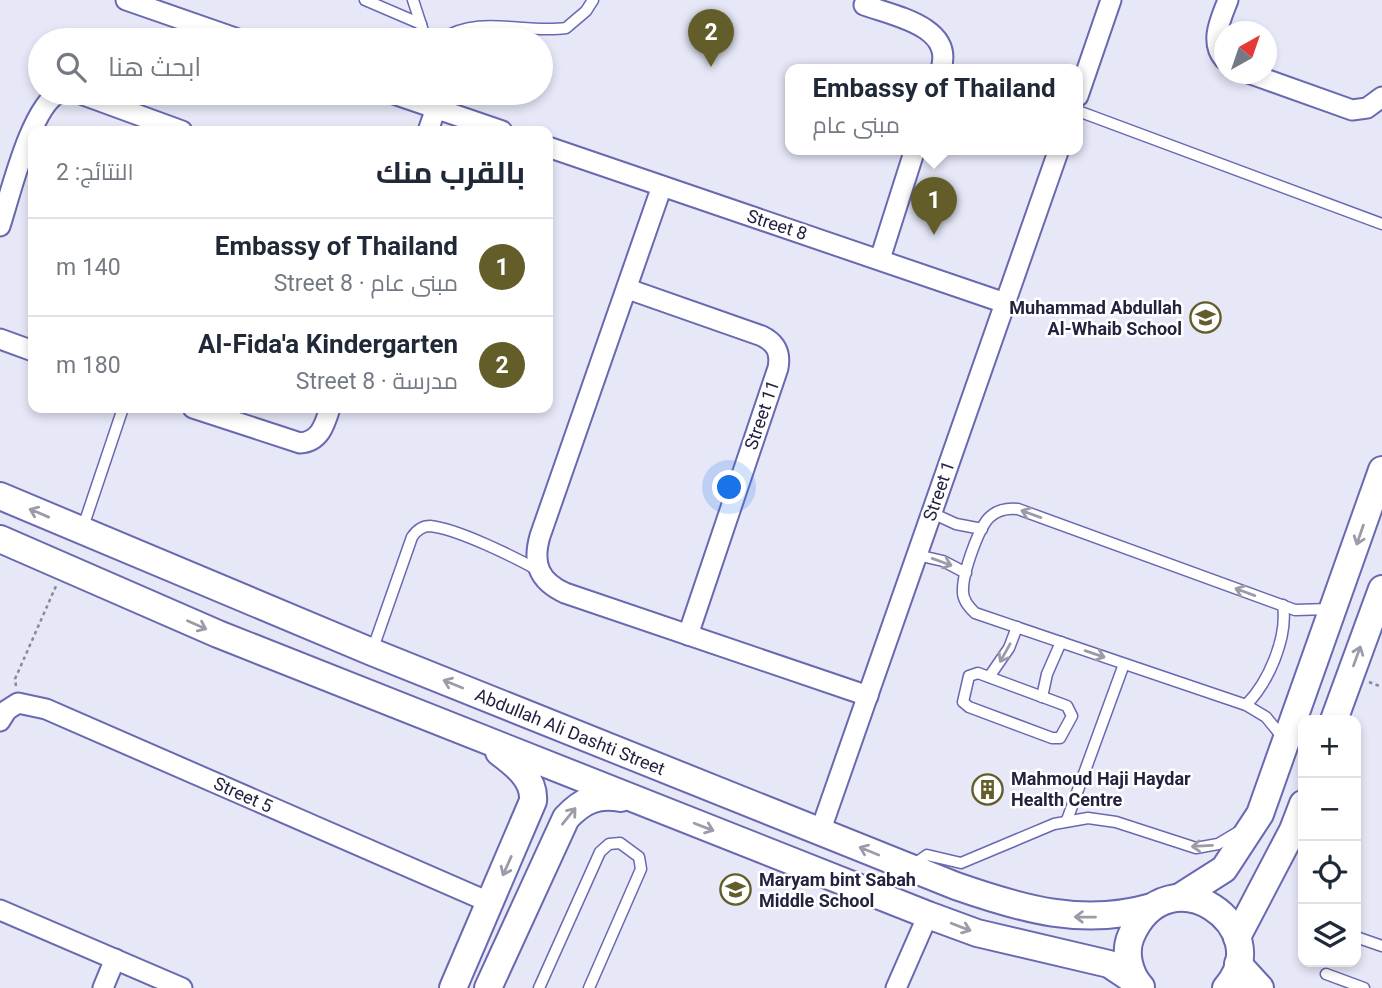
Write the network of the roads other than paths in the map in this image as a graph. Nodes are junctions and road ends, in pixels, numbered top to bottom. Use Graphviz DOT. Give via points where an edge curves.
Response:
graph roads {
  1 [pos="126,0"];
  2 [pos="365,0"];
  3 [pos="413,0"];
  4 [pos="593,0"];
  5 [pos="1111,0"];
  6 [pos="1228,0"];
  7 [pos="864,5"];
  8 [pos="1221,21"];
  9 [pos="421,24"];
  10 [pos="206,28"];
  11 [pos="422,28"];
  12 [pos="465,28"];
  13 [pos="514,28"];
  14 [pos="553,29"];
  15 [pos="942,64"];
  16 [pos="1083,79"];
  17 [pos="1277,83"];
  18 [pos="1382,97"];
  19 [pos="45,105"];
  20 [pos="112,105"];
  21 [pos="432,105"];
  22 [pos="442,105"];
  23 [pos="1083,113"];
  24 [pos="34,126"];
  25 [pos="168,126"];
  26 [pos="429,126"];
  27 [pos="490,126"];
  28 [pos="28,144"];
  29 [pos="553,149"];
  30 [pos="913,155"];
  31 [pos="1057,155"];
  32 [pos="662,187"];
  33 [pos="1382,224"];
  34 [pos="0,226"];
  35 [pos="880,259"];
  36 [pos="628,289"];
  37 [pos="1005,303"];
  38 [pos="0,339"];
  39 [pos="28,349"];
  40 [pos="121,413"];
  41 [pos="208,413"];
  42 [pos="328,413"];
  43 [pos="1382,470"];
  44 [pos="0,496"];
  45 [pos="932,513"];
  46 [pos="0,524"];
  47 [pos="982,529"];
  48 [pos="82,531"];
  49 [pos="0,538"];
  50 [pos="138,555"];
  51 [pos="917,555"];
  52 [pos="538,570"];
  53 [pos="966,573"];
  54 [pos="1382,589"];
  55 [pos="1283,606"];
  56 [pos="1334,608"];
  57 [pos="164,609"];
  58 [pos="1017,627"];
  59 [pos="688,635"];
  60 [pos="1060,642"];
  61 [pos="359,647"];
  62 [pos="1124,664"];
  63 [pos="989,677"];
  64 [pos="868,696"];
  65 [pos="1042,697"];
  66 [pos="1246,705"];
  67 [pos="1336,715"];
  68 [pos="0,721"];
  69 [pos="470,734"];
  70 [pos="1286,744"];
  71 [pos="640,802"];
  72 [pos="1260,814"];
  73 [pos="1298,817"];
  74 [pos="1067,820"];
  75 [pos="522,831"];
  76 [pos="820,832"];
  77 [pos="914,869"];
  78 [pos="1180,897"];
  79 [pos="491,903"];
  80 [pos="1152,907"];
  81 [pos="0,910"];
  82 [pos="928,915"];
  83 [pos="1237,937"];
  84 [pos="1361,939"];
  85 [pos="1382,946"];
  86 [pos="115,959"];
  87 [pos="1238,964"];
  88 [pos="1325,974"];
  89 [pos="1139,985"];
  90 [pos="103,988"];
  91 [pos="181,988"];
  92 [pos="453,988"];
  93 [pos="479,988"];
  94 [pos="488,988"];
  95 [pos="539,988"];
  96 [pos="589,988"];
  97 [pos="896,988"];
  98 [pos="1226,988"];
  99 [pos="1260,988"];
  100 [pos="1364,988"];
  1 -- 10 [label="street"];
  2 -- 9 [label="lane"];
  3 -- 9 [label="lane"];
  4 -- 14 [label="lane" via="580,18 566,28"];
  5 -- 16 [label="street"];
  6 -- 8 [label="street"];
  7 -- 15 [label="street" via="936,36 943,50"];
  9 -- 11 [label="lane"];
  12 -- 13 [label="lane"];
  17 -- 18 [label="street" via="1352,110 1367,108"];
  19 -- 24 [label="street"];
  20 -- 25 [label="street"];
  21 -- 26 [label="street"];
  22 -- 27 [label="street"];
  23 -- 33 [label="lane"];
  28 -- 34 [label="street"];
  29 -- 32 [label="street, Street 8"];
  30 -- 35 [label="street"];
  31 -- 37 [label="street, Street 1"];
  32 -- 35 [label="street, Street 8"];
  32 -- 36 [label="street"];
  35 -- 37 [label="street, Street 8"];
  36 -- 52 [label="street" via="539,541"];
  36 -- 59 [label="street, Street 11" via="762,335 779,355"];
  37 -- 45 [label="street, Street 1"];
  38 -- 39 [label="street"];
  40 -- 48 [label="lane"];
  41 -- 42 [label="street" via="300,443 318,435"];
  43 -- 56 [label="main road, Abdullah Ali Dashti Street, one-way"];
  48 -- 44 [label="main road, Abdullah Ali Dashti Street, one-way"];
  45 -- 47 [label="lane"];
  45 -- 51 [label="street, Street 1"];
  46 -- 50 [label="main road" via="118,570 133,565"];
  47 -- 53 [label="lane"];
  55 -- 47 [label="lane, one-way" via="1018,509 995,513"];
  48 -- 50 [label="main road, Abdullah Ali Dashti Street"];
  49 -- 57 [label="main road"];
  50 -- 61 [label="main road, Abdullah Ali Dashti Street"];
  51 -- 53 [label="lane, one-way"];
  51 -- 64 [label="street, Street 1"];
  52 -- 59 [label="street" via="545,582 565,593"];
  52 -- 61 [label="lane" via="475,541 431,526 422,528 412,537"];
  53 -- 58 [label="lane" via="963,588 968,606 975,613"];
  67 -- 54 [label="main road, one-way"];
  55 -- 56 [label="lane" via="1308,611"];
  55 -- 66 [label="lane" via="1283,629 1263,685"];
  56 -- 70 [label="main road, Abdullah Ali Dashti Street"];
  57 -- 61 [label="main road" via="151,595 156,583 166,580 293,636"];
  57 -- 69 [label="main road, one-way"];
  58 -- 60 [label="lane"];
  58 -- 63 [label="lane, one-way"];
  59 -- 64 [label="street"];
  60 -- 62 [label="lane, one-way"];
  60 -- 65 [label="lane"];
  76 -- 61 [label="main road, Abdullah Ali Dashti Street, one-way"];
  62 -- 66 [label="lane"];
  62 -- 74 [label="lane"];
  63 -- 65 [label="lane"];
  63 -- 65 [label="lane" via="970,676 962,695 965,704 1060,738 1072,712"];
  64 -- 76 [label="street, Street 1"];
  66 -- 70 [label="lane" via="1266,717"];
  68 -- 79 [label="street, Street 5" via="18,704 46,709"];
  69 -- 71 [label="main road"];
  69 -- 75 [label="main road" via="517,767 531,785 533,802"];
  70 -- 72 [label="main road, Abdullah Ali Dashti Street"];
  71 -- 82 [label="main road, one-way"];
  94 -- 71 [label="main road, one-way" via="566,818 598,796"];
  72 -- 74 [label="lane, one-way" via="1218,844 1196,848 1116,822"];
  72 -- 78 [label="main road, Abdullah Ali Dashti Street" via="1224,869"];
  73 -- 83 [label="main road"];
  74 -- 77 [label="lane" via="961,863 927,855"];
  75 -- 79 [label="main road, one-way"];
  75 -- 93 [label="main road" via="536,828 541,843"];
  77 -- 76 [label="main road, Abdullah Ali Dashti Street, one-way"];
  80 -- 77 [label="main road, Abdullah Ali Dashti Street, one-way" via="1110,916 1062,916 1004,903"];
  78 -- 80 [label="main road, Abdullah Ali Dashti Street"];
  78 -- 83 [label="main road" via="1215,907"];
  79 -- 92 [label="main road"];
  80 -- 89 [label="main road" via="1137,922 1129,941 1129,962"];
  81 -- 86 [label="street"];
  82 -- 89 [label="main road, one-way" via="977,933 1109,964"];
  82 -- 97 [label="street"];
  83 -- 87 [label="main road"];
  84 -- 85 [label="lane"];
  86 -- 90 [label="street"];
  86 -- 91 [label="street"];
  87 -- 98 [label="main road"];
  87 -- 99 [label="main road"];
  88 -- 100 [label="lane"];
  95 -- 96 [label="lane" via="600,852 608,844 620,843 639,857 641,869"];
}
